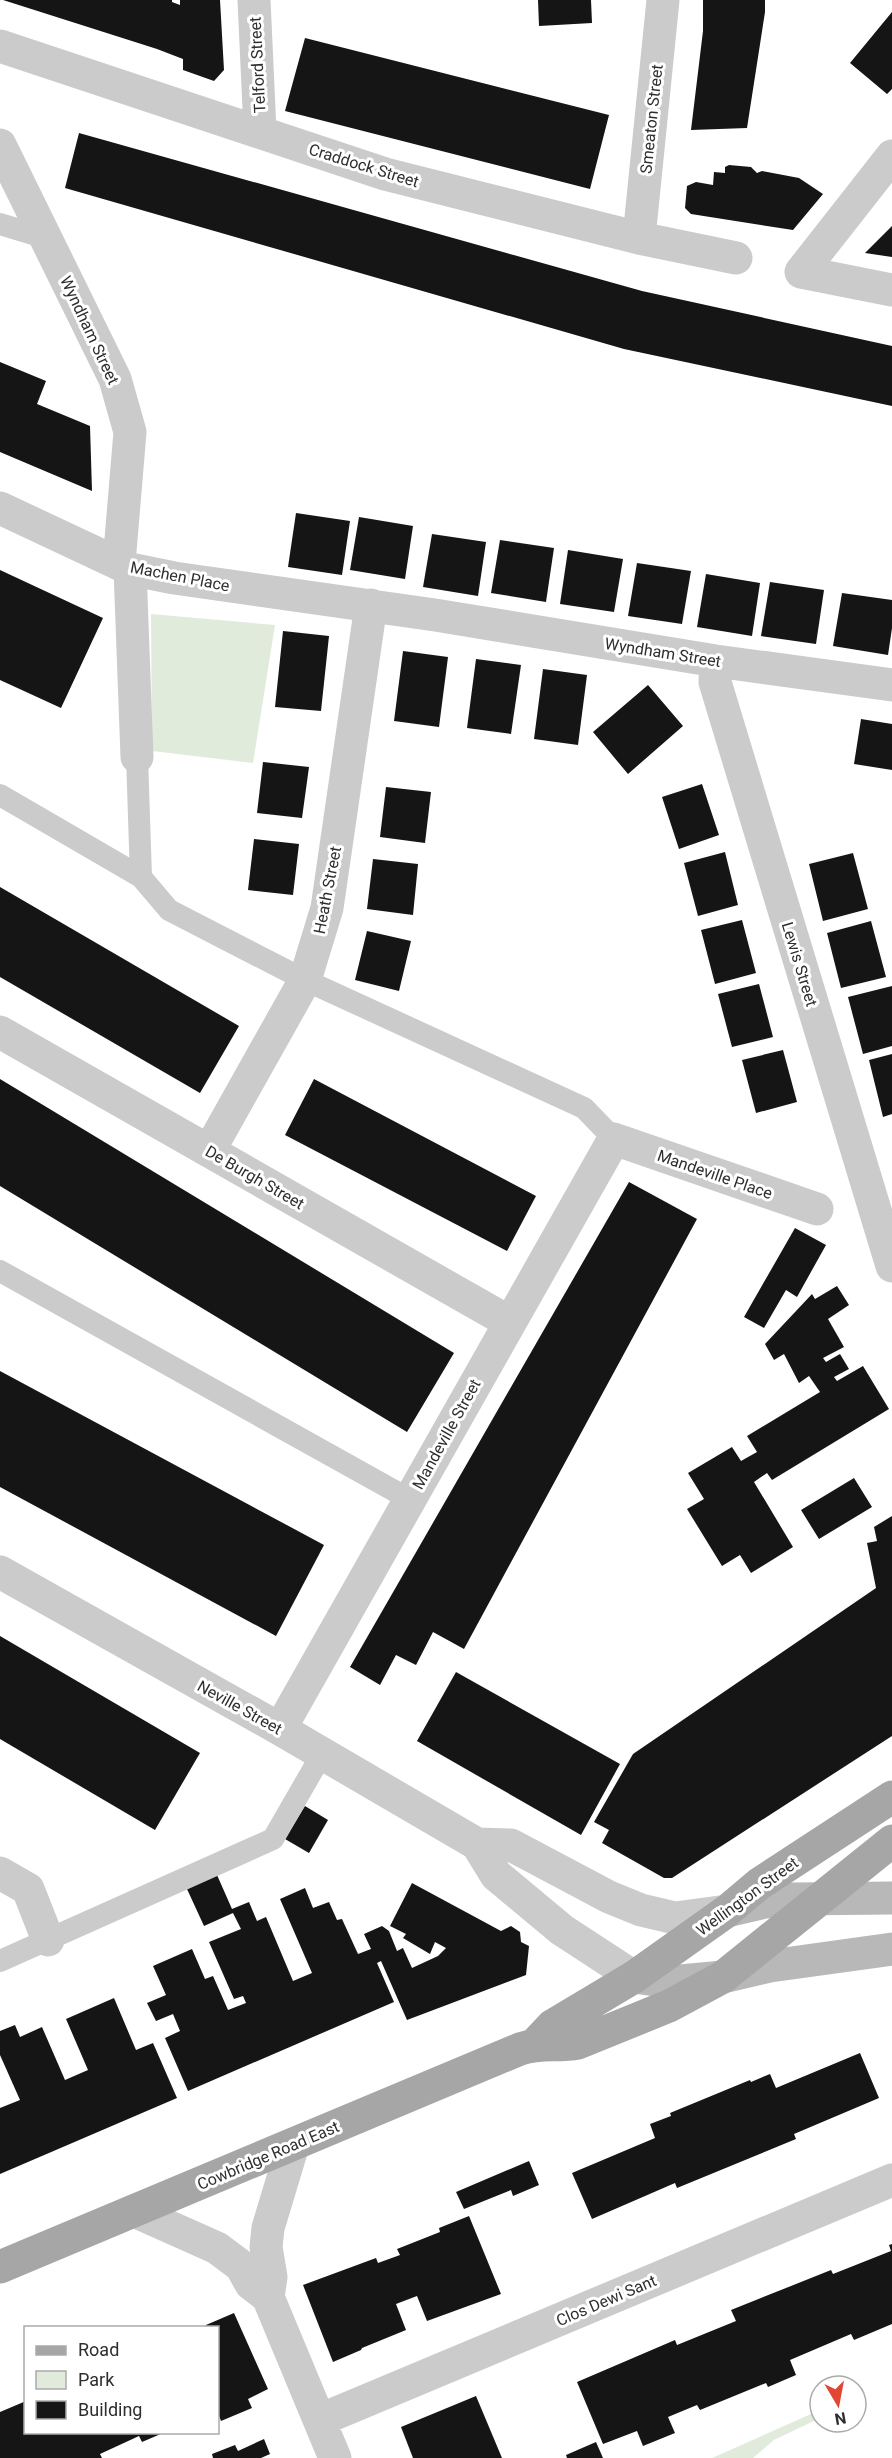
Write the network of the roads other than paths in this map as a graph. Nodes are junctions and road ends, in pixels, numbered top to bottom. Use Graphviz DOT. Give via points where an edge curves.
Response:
graph roads {
  1 [pos="254,0"];
  2 [pos="663,0"];
  3 [pos="0,46"];
  4 [pos="260,131"];
  5 [pos="0,145"];
  6 [pos="892,156"];
  7 [pos="0,224"];
  8 [pos="46,238"];
  9 [pos="639,238"];
  10 [pos="736,258"];
  11 [pos="892,290"];
  12 [pos="0,508"];
  13 [pos="125,566"];
  14 [pos="371,605"];
  15 [pos="435,615"];
  16 [pos="716,661"];
  17 [pos="892,685"];
  18 [pos="137,757"];
  19 [pos="0,795"];
  20 [pos="141,877"];
  21 [pos="305,980"];
  22 [pos="0,1032"];
  23 [pos="614,1139"];
  24 [pos="210,1151"];
  25 [pos="817,1209"];
  26 [pos="892,1266"];
  27 [pos="0,1271"];
  28 [pos="509,1322"];
  29 [pos="410,1500"];
  30 [pos="0,1572"];
  31 [pos="280,1729"];
  32 [pos="322,1754"];
  33 [pos="892,1797"];
  34 [pos="892,1841"];
  35 [pos="477,1844"];
  36 [pos="0,1873"];
  37 [pos="821,1898"];
  38 [pos="892,1898"];
  39 [pos="727,1911"];
  40 [pos="48,1940"];
  41 [pos="892,1949"];
  42 [pos="0,1961"];
  43 [pos="634,1977"];
  44 [pos="723,1977"];
  45 [pos="536,2043"];
  46 [pos="293,2145"];
  47 [pos="892,2180"];
  48 [pos="134,2211"];
  49 [pos="0,2267"];
  50 [pos="268,2297"];
  51 [pos="320,2420"];
  52 [pos="335,2458"];
  1 -- 4 [label="street, Telford Street"];
  2 -- 9 [label="street, Smeaton Street"];
  3 -- 4 [label="street, Craddock Street"];
  4 -- 9 [label="street, Craddock Street" via="385,174"];
  5 -- 8 [label="street, Wyndham Street"];
  6 -- 11 [label="street" via="801,272"];
  7 -- 8 [label="lane"];
  8 -- 13 [label="street, Wyndham Street" via="116,380 130,432"];
  9 -- 10 [label="street, Craddock Street"];
  12 -- 13 [label="street, Machen Place"];
  13 -- 14 [label="street, Machen Place" via="174,578"];
  13 -- 18 [label="street, Wyndham Street"];
  14 -- 15 [label="street, Machen Place"];
  14 -- 21 [label="street, Heath Street" via="327,908"];
  15 -- 16 [label="street, Wyndham Street"];
  16 -- 17 [label="street, Wyndham Street"];
  16 -- 26 [label="street, Lewis Street" via="715,682"];
  18 -- 20 [label="lane"];
  19 -- 20 [label="lane"];
  20 -- 21 [label="lane" via="169,910"];
  21 -- 23 [label="lane" via="584,1108"];
  21 -- 24 [label="street, Heath Street"];
  22 -- 24 [label="street, De Burgh Street"];
  23 -- 25 [label="street, Mandeville Place"];
  23 -- 28 [label="street, Mandeville Street"];
  24 -- 28 [label="street, De Burgh Street"];
  27 -- 29 [label="lane"];
  28 -- 29 [label="street, Mandeville Street"];
  29 -- 31 [label="street, Mandeville Street"];
  30 -- 31 [label="street, Neville Street"];
  31 -- 32 [label="street, Neville Street"];
  32 -- 35 [label="street, Neville Street"];
  32 -- 40 [label="lane" via="273,1839"];
  33 -- 39 [label="main road, Wellington Street" via="759,1884"];
  34 -- 37 [label="main road"];
  35 -- 39 [label="street, Neville Street" via="511,1845 641,1910 675,1918"];
  35 -- 43 [label="street, Neville Street" via="496,1875 554,1923"];
  36 -- 40 [label="street" via="28,1889"];
  37 -- 38 [label="street"];
  37 -- 39 [label="street" via="765,1902"];
  37 -- 44 [label="main road"];
  39 -- 43 [label="main road, Wellington Street"];
  40 -- 42 [label="lane"];
  41 -- 44 [label="street, Cowbridge Road East" via="771,1966"];
  43 -- 44 [label="street, Cowbridge Road East" via="670,1982"];
  43 -- 45 [label="main road, Cowbridge Road East" via="552,2026"];
  44 -- 45 [label="main road, Cowbridge Road East" via="669,2006 578,2043"];
  45 -- 46 [label="main road, Cowbridge Road East"];
  46 -- 48 [label="main road, Cowbridge Road East"];
  46 -- 50 [label="street" via="268,2228"];
  47 -- 51 [label="street, Clos Dewi Sant"];
  48 -- 49 [label="main road, Cowbridge Road East"];
  48 -- 50 [label="street" via="217,2248 241,2266 251,2284"];
  50 -- 51 [label="street"];
  51 -- 52 [label="street"];
}
